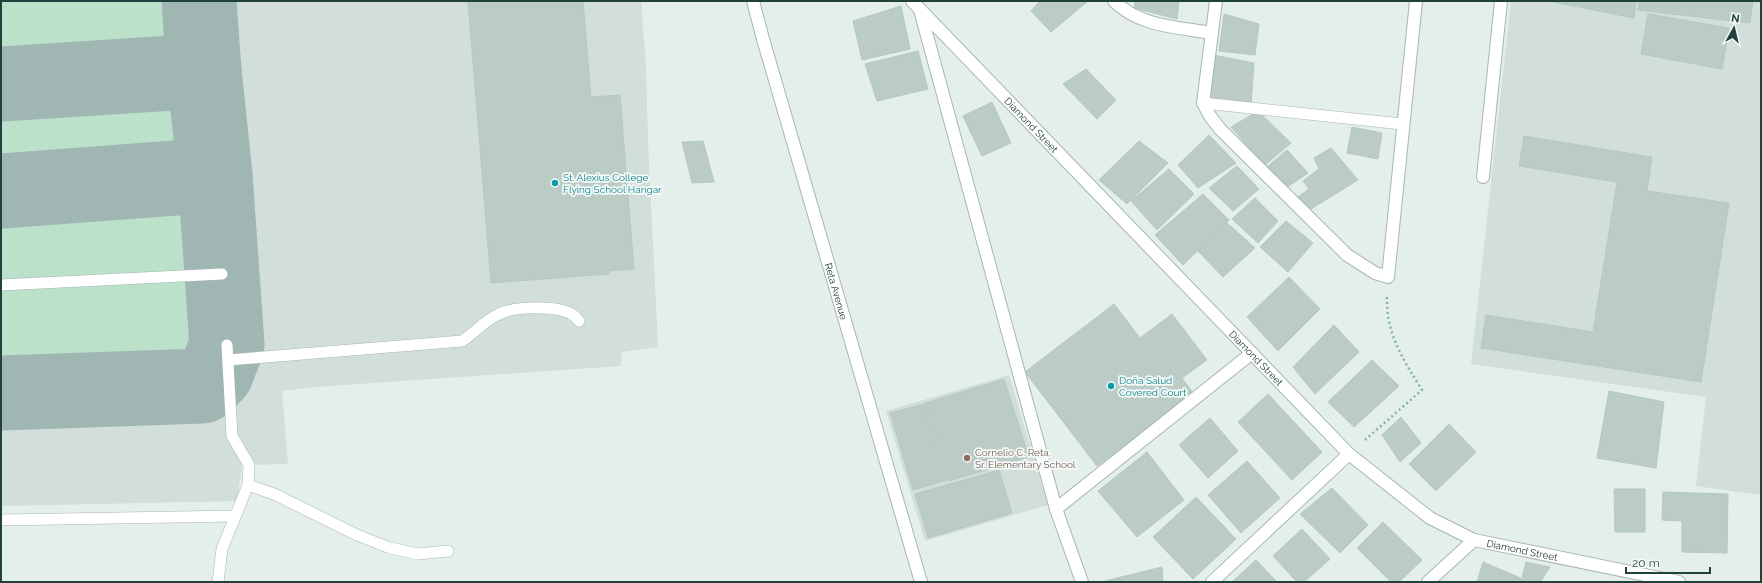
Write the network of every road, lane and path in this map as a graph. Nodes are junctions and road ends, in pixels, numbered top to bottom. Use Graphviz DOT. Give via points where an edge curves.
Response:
graph roads {
  1 [pos="753,1"];
  2 [pos="1114,1"];
  3 [pos="1216,1"];
  4 [pos="1416,1"];
  5 [pos="1501,1"];
  6 [pos="915,5"];
  7 [pos="1212,33"];
  8 [pos="1204,103"];
  9 [pos="1402,124"];
  10 [pos="1483,177"];
  11 [pos="222,274"];
  12 [pos="1388,277"];
  13 [pos="1,285"];
  14 [pos="579,321"];
  15 [pos="227,345"];
  16 [pos="1252,353"];
  17 [pos="228,360"];
  18 [pos="1349,454"];
  19 [pos="248,485"];
  20 [pos="1056,509"];
  21 [pos="235,516"];
  22 [pos="1,520"];
  23 [pos="1474,540"];
  24 [pos="448,551"];
  25 [pos="218,582"];
  26 [pos="920,582"];
  27 [pos="1082,582"];
  28 [pos="1212,582"];
  29 [pos="1428,582"];
  30 [pos="1679,582"];
  1 -- 26 [label="street, Reta Avenue"];
  2 -- 7 [label="street" via="1135,18 1155,24"];
  3 -- 7 [label="street"];
  4 -- 9 [label="street"];
  5 -- 10 [label="street"];
  6 -- 16 [label="street, Diamond Street"];
  6 -- 20 [label="street"];
  7 -- 8 [label="street"];
  8 -- 9 [label="lane"];
  8 -- 12 [label="street" via="1220,129 1346,255 1375,273"];
  9 -- 12 [label="street"];
  11 -- 13 [label="lane"];
  12 -- 18 [label="path" via="1388,320 1395,344 1422,390"];
  14 -- 17 [label="lane" via="573,314 553,309 509,309 490,319 462,341"];
  15 -- 17 [label="lane"];
  16 -- 18 [label="street, Diamond Street"];
  16 -- 20 [label="street"];
  17 -- 19 [label="lane" via="232,436 249,465"];
  18 -- 23 [label="street, Diamond Street" via="1430,518"];
  18 -- 28 [label="street"];
  19 -- 21 [label="lane"];
  19 -- 24 [label="lane" via="274,494 357,535 390,548 418,554"];
  20 -- 27 [label="street"];
  21 -- 22 [label="lane"];
  21 -- 25 [label="lane" via="222,550"];
  23 -- 29 [label="street"];
  23 -- 30 [label="street, Diamond Street"];
}
